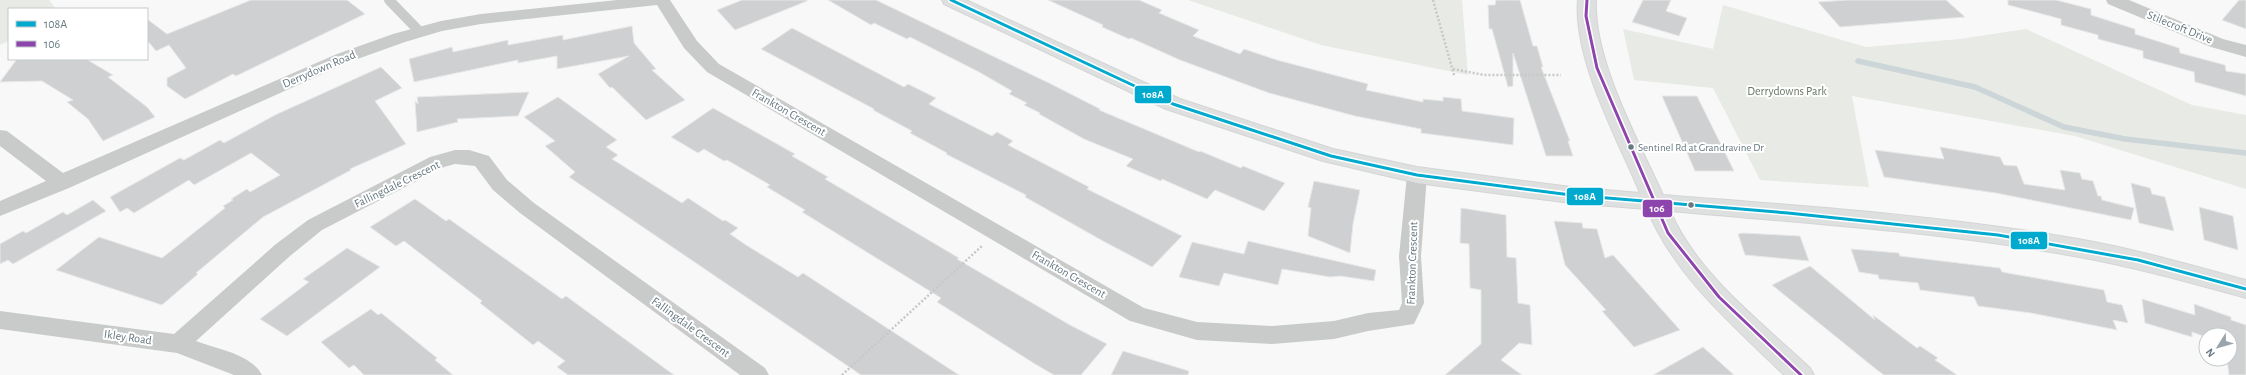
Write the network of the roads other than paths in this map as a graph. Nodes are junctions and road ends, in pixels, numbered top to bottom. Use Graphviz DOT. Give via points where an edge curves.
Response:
graph roads {
  1 [pos="389,0"];
  2 [pos="658,0"];
  3 [pos="662,0"];
  4 [pos="951,0"];
  5 [pos="1587,0"];
  6 [pos="2114,0"];
  7 [pos="420,32"];
  8 [pos="2246,51"];
  9 [pos="0,136"];
  10 [pos="1417,175"];
  11 [pos="62,183"];
  12 [pos="1653,202"];
  13 [pos="0,209"];
  14 [pos="2246,289"];
  15 [pos="0,320"];
  16 [pos="178,344"];
  17 [pos="250,375"];
  18 [pos="757,375"];
  19 [pos="1801,375"];
  1 -- 7 [label="lane"];
  2 -- 7 [label="street, Derrydown Road" via="489,18"];
  3 -- 10 [label="street, Frankton Crescent" via="685,39 713,68 1145,316 1197,331 1272,335 1334,330 1368,322 1406,318 1413,303 1410,256"];
  4 -- 10 [label="street" via="1173,104 1332,156"];
  5 -- 12 [label="street" via="1586,16 1597,68"];
  6 -- 8 [label="street, Stilecroft Drive" via="2217,42"];
  7 -- 11 [label="street, Derrydown Road" via="394,38 343,58"];
  9 -- 11 [label="street"];
  10 -- 12 [label="street" via="1578,196"];
  11 -- 13 [label="street, Derrydown Road"];
  12 -- 14 [label="street" via="1998,235 2138,260"];
  12 -- 19 [label="street" via="1668,234 1698,273"];
  15 -- 16 [label="street, Ikley Road"];
  16 -- 17 [label="street, Ikley Road" via="240,367"];
  16 -- 18 [label="street, Fallingdale Crescent" via="283,250 315,225 437,162 455,157 469,157 482,162 500,185 527,208"];
}
